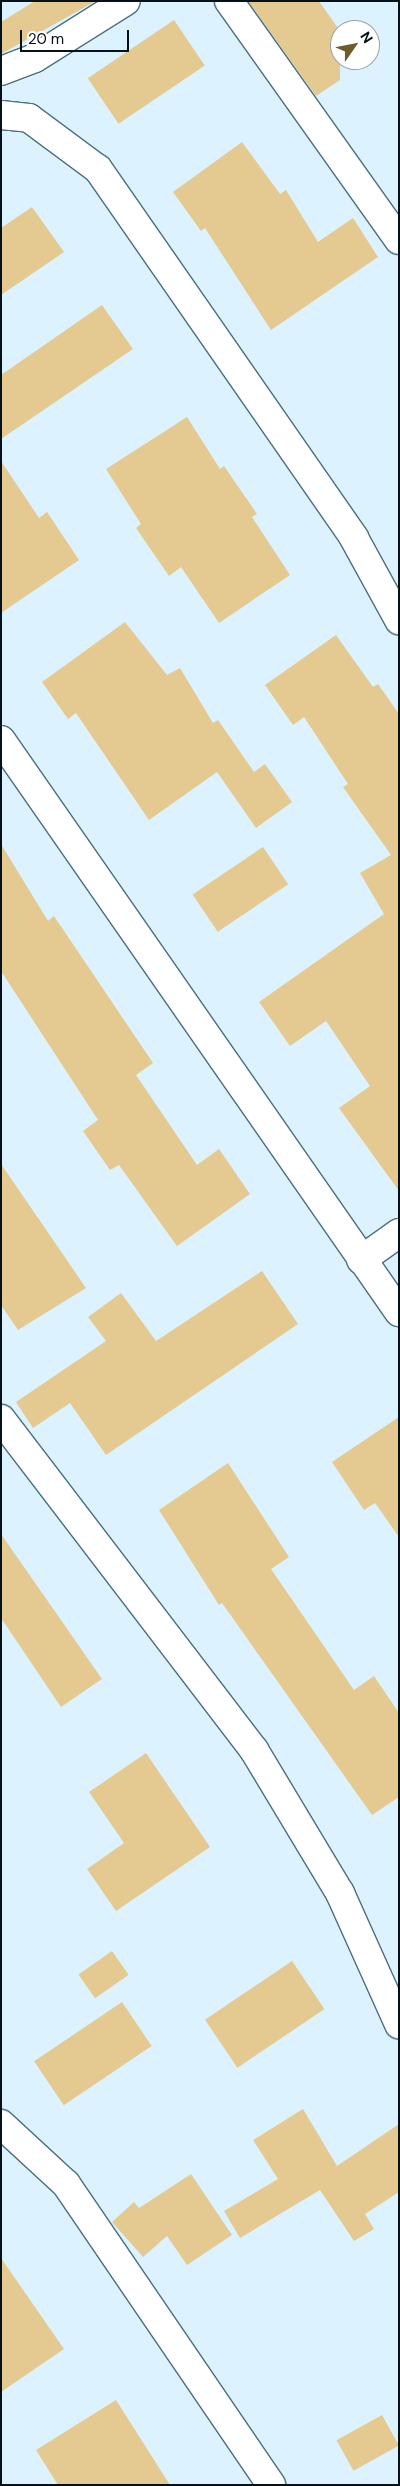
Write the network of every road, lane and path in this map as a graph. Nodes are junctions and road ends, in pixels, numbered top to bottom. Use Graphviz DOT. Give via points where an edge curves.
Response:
graph roads {
  1 [pos="126,1"];
  2 [pos="229,1"];
  3 [pos="1,71"];
  4 [pos="1,115"];
  5 [pos="399,240"];
  6 [pos="399,620"];
  7 [pos="1,740"];
  8 [pos="399,1233"];
  9 [pos="361,1260"];
  10 [pos="399,1312"];
  11 [pos="1,1419"];
  12 [pos="399,2024"];
  13 [pos="1,2124"];
  14 [pos="271,2485"];
  1 -- 3 [label="street" via="34,58"];
  2 -- 5 [label="street"];
  4 -- 6 [label="street" via="29,118 98,169 354,538"];
  7 -- 9 [label="street"];
  8 -- 9 [label="street"];
  9 -- 10 [label="street"];
  11 -- 12 [label="street" via="254,1750 340,1893"];
  13 -- 14 [label="street" via="66,2184"];
}
